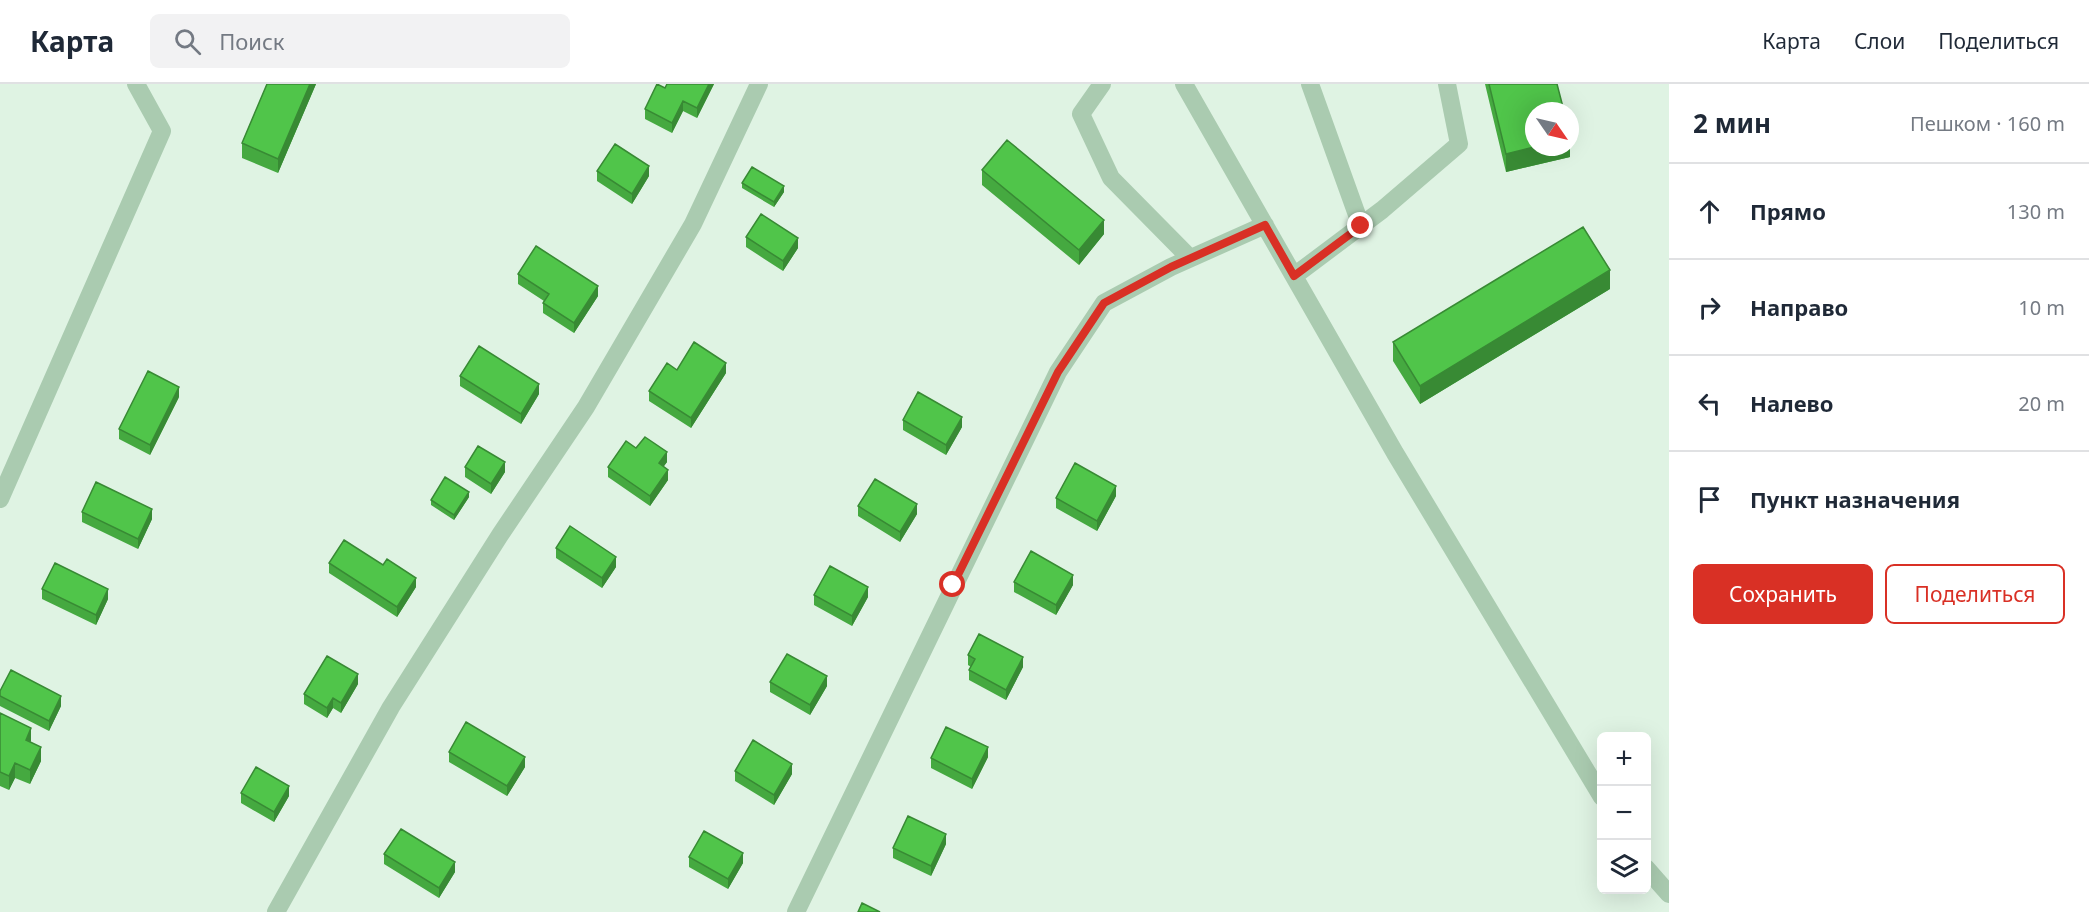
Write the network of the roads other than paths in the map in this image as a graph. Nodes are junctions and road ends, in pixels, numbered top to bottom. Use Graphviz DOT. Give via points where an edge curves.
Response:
graph roads {
  1 [pos="136,84"];
  2 [pos="759,84"];
  3 [pos="1102,84"];
  4 [pos="1184,84"];
  5 [pos="1310,84"];
  6 [pos="1447,84"];
  7 [pos="1265,225"];
  8 [pos="1361,226"];
  9 [pos="1190,258"];
  10 [pos="1294,276"];
  11 [pos="0,499"];
  12 [pos="1597,789"];
  13 [pos="1651,873"];
  14 [pos="1669,894"];
  15 [pos="276,912"];
  16 [pos="796,912"];
  1 -- 11 [label="street" via="162,131"];
  2 -- 15 [label="street" via="681,244 586,407 391,707"];
  3 -- 9 [label="street" via="1081,114 1111,178"];
  4 -- 7 [label="street"];
  5 -- 8 [label="street"];
  6 -- 8 [label="street" via="1459,144"];
  7 -- 9 [label="street"];
  7 -- 10 [label="street"];
  8 -- 10 [label="street"];
  9 -- 16 [label="street" via="1104,303 1058,372"];
  10 -- 12 [label="street" via="1395,453"];
  13 -- 14 [label="street"];
}
